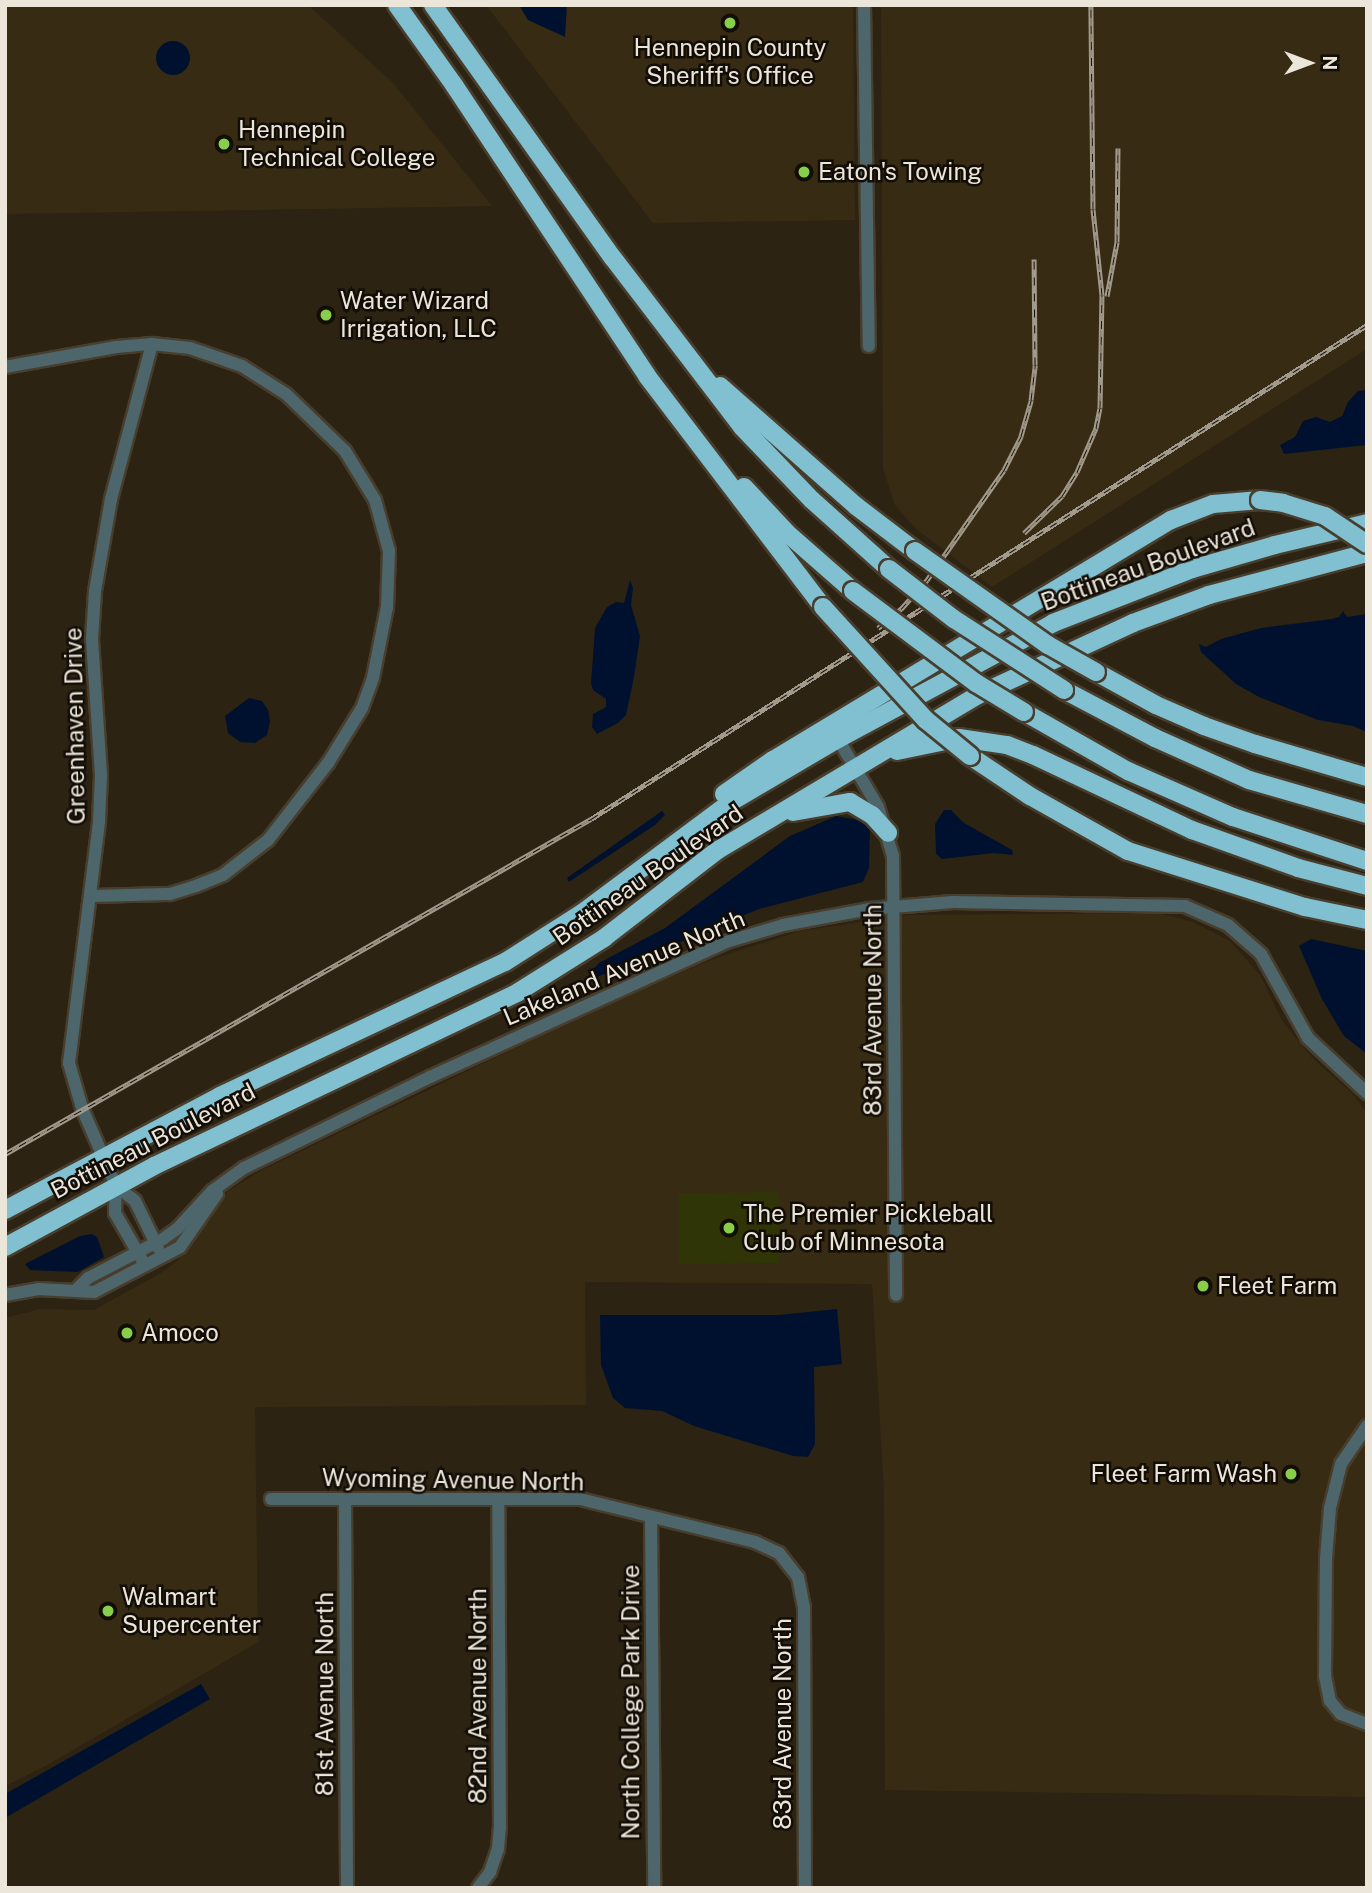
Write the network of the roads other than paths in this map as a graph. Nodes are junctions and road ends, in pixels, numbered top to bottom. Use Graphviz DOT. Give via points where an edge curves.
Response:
graph roads {
  1 [pos="397,5"];
  2 [pos="433,5"];
  3 [pos="864,5"];
  4 [pos="152,344"];
  5 [pos="677,345"];
  6 [pos="869,346"];
  7 [pos="5,367"];
  8 [pos="647,376"];
  9 [pos="1367,523"];
  10 [pos="1367,544"];
  11 [pos="1367,553"];
  12 [pos="838,739"];
  13 [pos="880,756"];
  14 [pos="856,767"];
  15 [pos="1367,776"];
  16 [pos="1367,814"];
  17 [pos="775,816"];
  18 [pos="888,833"];
  19 [pos="658,855"];
  20 [pos="1367,861"];
  21 [pos="1367,886"];
  22 [pos="91,896"];
  23 [pos="893,906"];
  24 [pos="1367,920"];
  25 [pos="1367,1093"];
  26 [pos="103,1156"];
  27 [pos="116,1186"];
  28 [pos="221,1186"];
  29 [pos="5,1210"];
  30 [pos="156,1243"];
  31 [pos="5,1247"];
  32 [pos="138,1252"];
  33 [pos="162,1256"];
  34 [pos="145,1265"];
  35 [pos="77,1289"];
  36 [pos="5,1295"];
  37 [pos="896,1295"];
  38 [pos="1367,1426"];
  39 [pos="271,1499"];
  40 [pos="345,1499"];
  41 [pos="498,1499"];
  42 [pos="651,1517"];
  43 [pos="790,1563"];
  44 [pos="1367,1724"];
  45 [pos="347,1888"];
  46 [pos="478,1888"];
  47 [pos="654,1888"];
  48 [pos="805,1888"];
  1 -- 8 [label="highway"];
  2 -- 5 [label="highway"];
  3 -- 6 [label="street"];
  4 -- 7 [label="street" via="116,346"];
  4 -- 22 [label="street, Greenhaven Drive" via="108,511 95,592 92,639 101,775"];
  4 -- 22 [label="street" via="190,348 242,366 286,394 345,451 365,478 384,524 390,580 373,678 362,708 328,763 268,840 223,875 196,886 169,894"];
  5 -- 15 [label="highway, bridge" via="856,506 1037,637 1156,705 1204,726"];
  5 -- 16 [label="highway, bridge" via="778,466 889,569 954,619 1064,690 1155,738 1248,780"];
  8 -- 20 [label="highway, bridge" via="787,533 853,591 976,683 1128,771 1221,812"];
  8 -- 24 [label="highway, bridge" via="823,607 918,712 970,756 1128,851 1305,907"];
  9 -- 12 [label="highway, Bottineau Boulevard" via="1192,569 1074,614"];
  10 -- 19 [label="highway, bridge" via="1325,516 1260,500 1213,504 1171,520 774,760 721,796"];
  11 -- 13 [label="highway, Bottineau Boulevard" via="1209,595 1122,627 978,695"];
  12 -- 14 [label="street, 83rd Avenue North"];
  12 -- 19 [label="highway, Bottineau Boulevard" via="731,802"];
  13 -- 14 [label="highway, Bottineau Boulevard"];
  13 -- 21 [label="highway" via="959,738 1007,745 1203,834"];
  14 -- 17 [label="highway, Bottineau Boulevard"];
  14 -- 18 [label="street, 83rd Avenue North"];
  17 -- 18 [label="highway" via="850,802 872,815"];
  17 -- 27 [label="highway, Bottineau Boulevard" via="718,850 566,965 518,992"];
  18 -- 23 [label="street, 83rd Avenue North" via="895,882"];
  19 -- 26 [label="highway, Bottineau Boulevard" via="582,913 505,962"];
  22 -- 26 [label="street, Greenhaven Drive" via="69,1063"];
  23 -- 25 [label="street, Lakeland Avenue North" via="953,902 1185,906 1228,925 1261,954 1308,1038"];
  23 -- 28 [label="street, Lakeland Avenue North" via="783,925 702,952 276,1152"];
  23 -- 37 [label="street, 83rd Avenue North"];
  26 -- 27 [label="street, Greenhaven Drive"];
  26 -- 29 [label="highway, Bottineau Boulevard"];
  27 -- 30 [label="street" via="135,1201"];
  27 -- 31 [label="highway, Bottineau Boulevard"];
  27 -- 32 [label="street" via="115,1213"];
  28 -- 30 [label="street, Lakeland Avenue North"];
  28 -- 33 [label="street, Lakeland Avenue North" via="186,1240"];
  30 -- 32 [label="street, Lakeland Avenue North"];
  30 -- 33 [label="street"];
  32 -- 34 [label="street"];
  32 -- 35 [label="street, Lakeland Avenue North" via="88,1278"];
  33 -- 34 [label="street, Lakeland Avenue North"];
  34 -- 35 [label="street, Lakeland Avenue North" via="94,1293"];
  35 -- 36 [label="street, Lakeland Avenue North"];
  38 -- 44 [label="street" via="1341,1464 1330,1508 1326,1688 1341,1714"];
  39 -- 40 [label="street, Wyoming Avenue North"];
  40 -- 41 [label="street, Wyoming Avenue North"];
  40 -- 45 [label="street, 81st Avenue North"];
  41 -- 42 [label="street, Wyoming Avenue North" via="580,1499"];
  41 -- 46 [label="street, 82nd Avenue North" via="500,1828 490,1872"];
  42 -- 43 [label="street, Wyoming Avenue North" via="767,1546"];
  42 -- 47 [label="street, North College Park Drive"];
  43 -- 48 [label="street, 83rd Avenue North" via="804,1607"];
}
